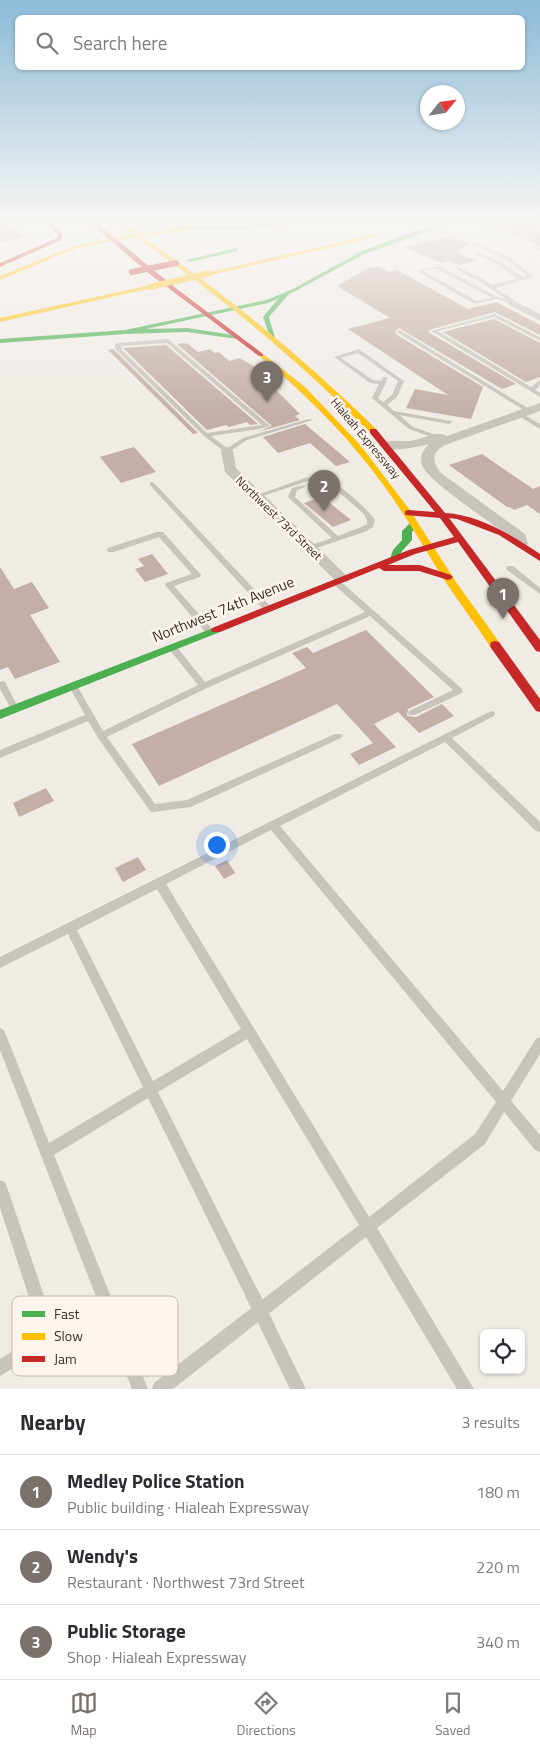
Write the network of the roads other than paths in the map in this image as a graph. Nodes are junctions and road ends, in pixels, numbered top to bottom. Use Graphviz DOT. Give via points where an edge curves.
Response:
graph roads {
  1 [pos="108,286"];
  2 [pos="112,286"];
  3 [pos="170,286"];
  4 [pos="207,286"];
  5 [pos="302,286"];
  6 [pos="445,286"];
  7 [pos="472,286"];
  8 [pos="497,286"];
  9 [pos="492,287"];
  10 [pos="285,295"];
  11 [pos="496,298"];
  12 [pos="512,303"];
  13 [pos="238,309"];
  14 [pos="0,314"];
  15 [pos="206,315"];
  16 [pos="540,318"];
  17 [pos="0,320"];
  18 [pos="125,332"];
  19 [pos="400,332"];
  20 [pos="238,337"];
  21 [pos="273,337"];
  22 [pos="540,339"];
  23 [pos="0,341"];
  24 [pos="389,372"];
  25 [pos="540,382"];
  26 [pos="383,383"];
  27 [pos="531,390"];
  28 [pos="540,395"];
  29 [pos="383,406"];
  30 [pos="529,411"];
  31 [pos="391,412"];
  32 [pos="310,420"];
  33 [pos="449,422"];
  34 [pos="540,427"];
  35 [pos="206,435"];
  36 [pos="437,437"];
  37 [pos="454,437"];
  38 [pos="385,445"];
  39 [pos="227,451"];
  40 [pos="152,484"];
  41 [pos="332,485"];
  42 [pos="456,492"];
  43 [pos="257,496"];
  44 [pos="408,513"];
  45 [pos="442,516"];
  46 [pos="414,524"];
  47 [pos="509,538"];
  48 [pos="337,539"];
  49 [pos="459,539"];
  50 [pos="428,546"];
  51 [pos="311,548"];
  52 [pos="111,550"];
  53 [pos="538,555"];
  54 [pos="395,558"];
  55 [pos="371,568"];
  56 [pos="510,568"];
  57 [pos="448,577"];
  58 [pos="339,581"];
  59 [pos="540,592"];
  60 [pos="268,609"];
  61 [pos="370,613"];
  62 [pos="210,632"];
  63 [pos="172,647"];
  64 [pos="540,648"];
  65 [pos="0,685"];
  66 [pos="73,686"];
  67 [pos="204,686"];
  68 [pos="540,708"];
  69 [pos="15,709"];
  70 [pos="412,713"];
  71 [pos="491,714"];
  72 [pos="0,715"];
  73 [pos="90,717"];
  74 [pos="101,736"];
  75 [pos="338,736"];
  76 [pos="446,737"];
  77 [pos="0,754"];
  78 [pos="273,824"];
  79 [pos="540,828"];
  80 [pos="158,882"];
  81 [pos="70,927"];
  82 [pos="0,963"];
  83 [pos="249,1031"];
  84 [pos="0,1034"];
  85 [pos="540,1043"];
  86 [pos="151,1090"];
  87 [pos="503,1101"];
  88 [pos="540,1145"];
  89 [pos="46,1152"];
  90 [pos="0,1187"];
  91 [pos="367,1227"];
  92 [pos="36,1296"];
  93 [pos="103,1296"];
  94 [pos="12,1361"];
  95 [pos="0,1368"];
  96 [pos="178,1375"];
  97 [pos="135,1376"];
  98 [pos="177,1376"];
  99 [pos="140,1389"];
  100 [pos="160,1389"];
  101 [pos="298,1389"];
  102 [pos="466,1389"];
  1 -- 14 [label="main road"];
  2 -- 17 [label="main road"];
  3 -- 15 [label="main road, Hialeah Expressway"];
  4 -- 13 [label="main road, Hialeah Expressway"];
  5 -- 10 [label="main road"];
  6 -- 11 [label="lane" via="476,303"];
  7 -- 11 [label="lane"];
  8 -- 9 [label="lane"];
  9 -- 12 [label="lane" via="512,299"];
  10 -- 13 [label="main road"];
  10 -- 21 [label="main road" via="267,314"];
  11 -- 12 [label="lane"];
  12 -- 16 [label="street"];
  13 -- 15 [label="main road"];
  13 -- 21 [label="main road, Hialeah Expressway"];
  15 -- 18 [label="main road"];
  15 -- 20 [label="main road, Hialeah Expressway"];
  18 -- 20 [label="main road" via="203,331"];
  18 -- 23 [label="main road"];
  19 -- 30 [label="lane"];
  20 -- 44 [label="main road, Hialeah Expressway" via="289,375 316,401 366,457"];
  21 -- 38 [label="main road, Hialeah Expressway" via="328,386"];
  22 -- 27 [label="lane" via="495,315 434,331"];
  24 -- 26 [label="lane"];
  24 -- 26 [label="lane" via="359,351 337,357 372,382"];
  24 -- 29 [label="lane" via="401,381 394,396"];
  25 -- 27 [label="lane"];
  26 -- 29 [label="lane" via="375,398"];
  27 -- 28 [label="lane"];
  29 -- 31 [label="lane"];
  30 -- 34 [label="lane"];
  30 -- 37 [label="street"];
  31 -- 33 [label="lane"];
  31 -- 36 [label="lane" via="411,428"];
  32 -- 39 [label="lane" via="245,439"];
  35 -- 35 [label="lane" via="118,349 118,345 168,341 267,426"];
  35 -- 39 [label="lane"];
  36 -- 37 [label="street"];
  36 -- 38 [label="street" via="411,446"];
  37 -- 42 [label="street" via="435,445 426,457 432,473"];
  38 -- 45 [label="main road, Hialeah Expressway"];
  39 -- 43 [label="street, Northwest 73rd Street" via="230,469"];
  40 -- 60 [label="lane"];
  41 -- 43 [label="lane" via="319,478 307,479"];
  41 -- 48 [label="lane" via="366,513 371,523"];
  41 -- 48 [label="lane" via="312,483 297,488 291,494"];
  42 -- 47 [label="street"];
  42 -- 47 [label="street" via="520,537"];
  43 -- 51 [label="street, Northwest 73rd Street"];
  44 -- 45 [label="main road"];
  44 -- 46 [label="main road, Hialeah Expressway"];
  45 -- 47 [label="main road" via="488,535"];
  45 -- 49 [label="main road, Hialeah Expressway"];
  46 -- 50 [label="main road, Hialeah Expressway"];
  46 -- 54 [label="main road" via="407,531 407,540"];
  47 -- 53 [label="main road"];
  48 -- 51 [label="lane"];
  49 -- 50 [label="main road, Northwest 74th Avenue"];
  49 -- 64 [label="main road, Hialeah Expressway"];
  50 -- 54 [label="main road, Northwest 74th Avenue"];
  50 -- 57 [label="main road, Hialeah Expressway"];
  51 -- 58 [label="street, Northwest 73rd Street"];
  52 -- 62 [label="lane" via="160,534 197,575 169,585"];
  54 -- 55 [label="main road, Northwest 74th Avenue"];
  55 -- 57 [label="main road" via="420,568"];
  55 -- 58 [label="main road, Northwest 74th Avenue"];
  56 -- 59 [label="lane"];
  57 -- 68 [label="main road, Hialeah Expressway"];
  58 -- 60 [label="main road, Northwest 74th Avenue"];
  58 -- 61 [label="lane"];
  60 -- 62 [label="main road, Northwest 74th Avenue"];
  61 -- 67 [label="lane"];
  61 -- 70 [label="lane" via="459,691"];
  62 -- 63 [label="main road, Northwest 74th Avenue"];
  63 -- 66 [label="main road, Northwest 74th Avenue"];
  63 -- 67 [label="lane"];
  65 -- 69 [label="lane"];
  66 -- 69 [label="main road, Northwest 74th Avenue"];
  66 -- 73 [label="lane"];
  67 -- 74 [label="lane"];
  69 -- 72 [label="main road, Northwest 74th Avenue"];
  71 -- 76 [label="lane"];
  73 -- 74 [label="lane"];
  73 -- 77 [label="lane"];
  74 -- 75 [label="lane" via="153,808 188,804"];
  76 -- 78 [label="lane"];
  76 -- 79 [label="lane"];
  78 -- 80 [label="lane"];
  78 -- 87 [label="lane"];
  80 -- 81 [label="lane"];
  80 -- 83 [label="lane"];
  81 -- 82 [label="lane"];
  81 -- 86 [label="lane"];
  83 -- 86 [label="lane"];
  83 -- 91 [label="lane"];
  84 -- 89 [label="lane"];
  85 -- 87 [label="lane"];
  86 -- 89 [label="lane"];
  86 -- 101 [label="lane, bridge"];
  87 -- 88 [label="lane"];
  87 -- 91 [label="lane" via="480,1139"];
  89 -- 93 [label="lane"];
  90 -- 92 [label="lane"];
  91 -- 96 [label="lane"];
  91 -- 102 [label="lane"];
  94 -- 95 [label="lane"];
  97 -- 99 [label="lane"];
  98 -- 100 [label="lane"];
}
